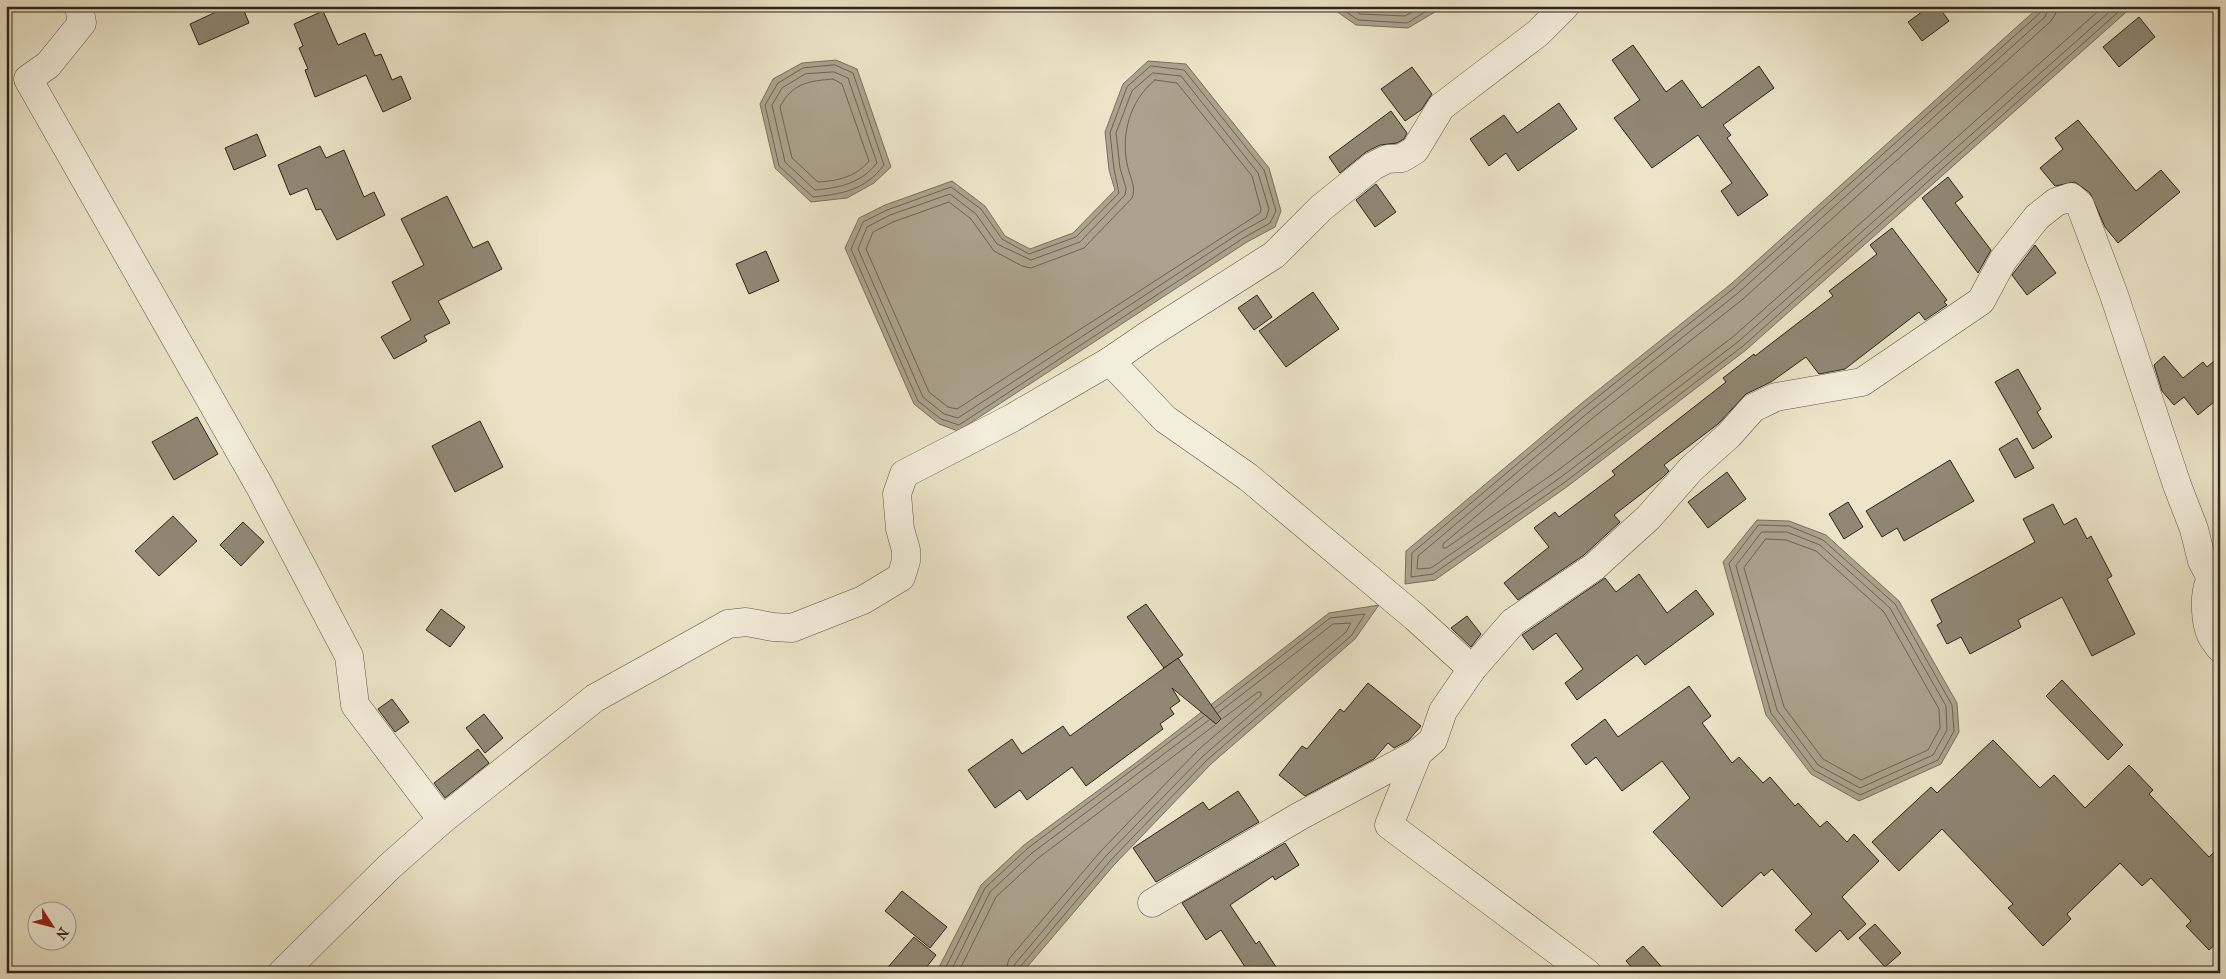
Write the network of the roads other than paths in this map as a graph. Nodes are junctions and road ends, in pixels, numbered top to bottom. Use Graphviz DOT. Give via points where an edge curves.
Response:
graph roads {
  1 [pos="79,6"];
  2 [pos="1565,6"];
  3 [pos="1110,361"];
  4 [pos="2215,575"];
  5 [pos="2220,648"];
  6 [pos="1472,669"];
  7 [pos="1418,753"];
  8 [pos="442,820"];
  9 [pos="1152,903"];
  10 [pos="282,973"];
  11 [pos="1587,973"];
  1 -- 8 [label="street" via="82,23 48,65 28,79 259,484 349,656 355,705"];
  2 -- 3 [label="street" via="1538,33 1441,107 1415,150 1402,158 1387,159 1373,166 1321,208 1274,255"];
  3 -- 6 [label="street" via="1165,419 1248,477"];
  3 -- 8 [label="street" via="1012,418 904,474 896,494 906,550 901,577 863,600 792,628 746,622 728,624 595,698"];
  4 -- 5 [label="street" via="2207,591 2208,620 2211,635"];
  4 -- 6 [label="street" via="2202,561 2114,295 2080,205 2071,197 2056,202 2037,217 2003,260 1981,301 1878,372 1862,382 1776,397 1753,408 1649,517 1594,567 1513,622"];
  6 -- 7 [label="street" via="1443,711 1433,740"];
  7 -- 9 [label="street" via="1308,812"];
  7 -- 11 [label="street" via="1389,824"];
  8 -- 10 [label="street" via="389,867"];
}
